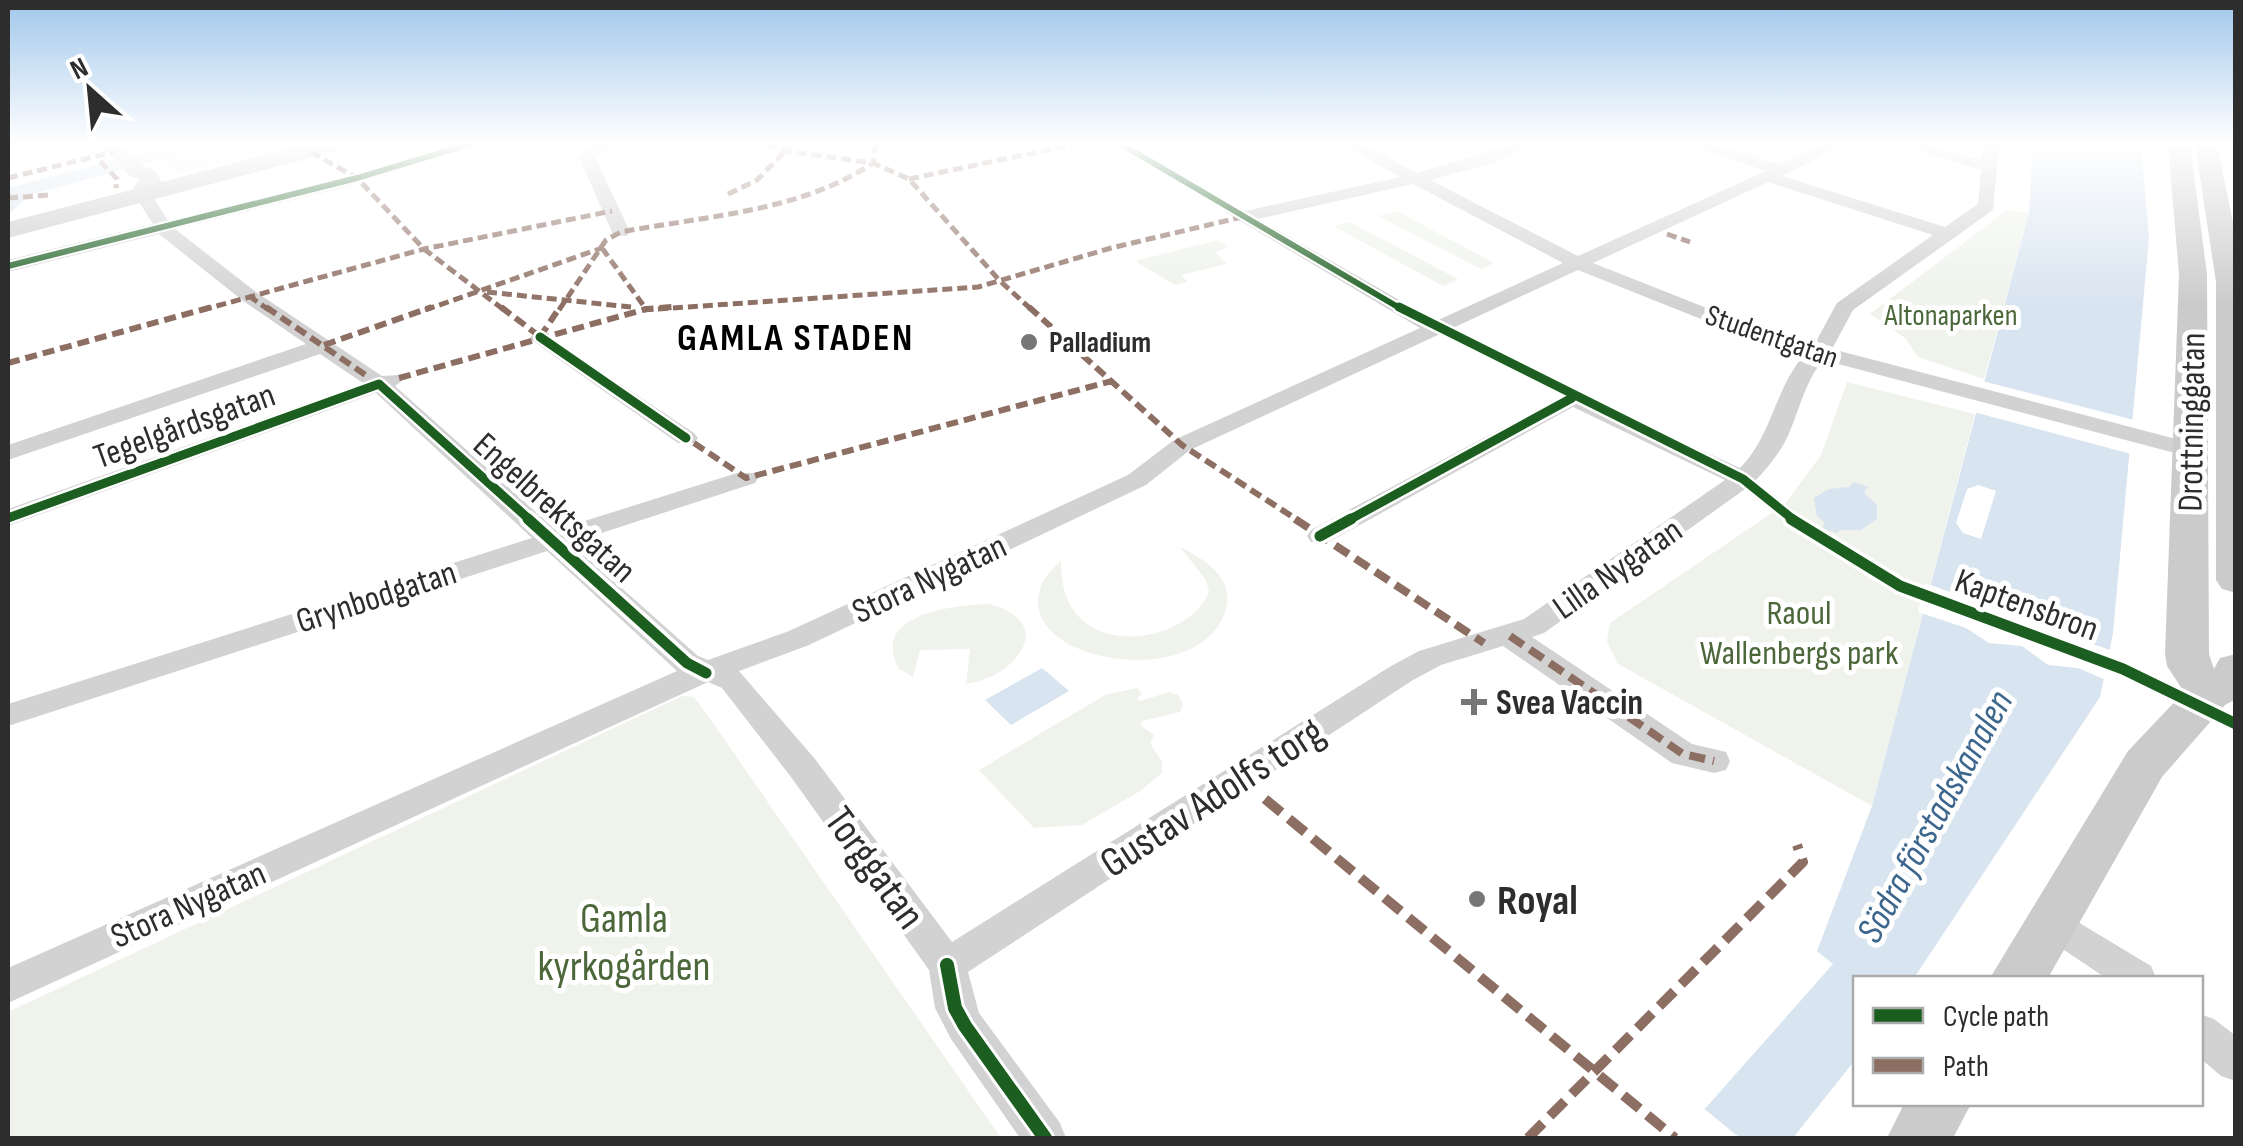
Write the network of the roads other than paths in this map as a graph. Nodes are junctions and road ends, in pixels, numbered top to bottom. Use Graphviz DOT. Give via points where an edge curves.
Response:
graph roads {
  1 [pos="105,197"];
  2 [pos="148,197"];
  3 [pos="281,197"];
  4 [pos="606,197"];
  5 [pos="1323,197"];
  6 [pos="1447,197"];
  7 [pos="1723,197"];
  8 [pos="1844,197"];
  9 [pos="1987,197"];
  10 [pos="2186,197"];
  11 [pos="2227,210"];
  12 [pos="162,227"];
  13 [pos="8,228"];
  14 [pos="621,232"];
  15 [pos="1947,234"];
  16 [pos="1581,265"];
  17 [pos="8,266"];
  18 [pos="1436,329"];
  19 [pos="540,337"];
  20 [pos="324,345"];
  21 [pos="1816,353"];
  22 [pos="389,381"];
  23 [pos="686,438"];
  24 [pos="2190,450"];
  25 [pos="8,453"];
  26 [pos="2235,459"];
  27 [pos="746,478"];
  28 [pos="1743,479"];
  29 [pos="8,518"];
  30 [pos="1320,536"];
  31 [pos="550,540"];
  32 [pos="2236,580"];
  33 [pos="1497,640"];
  34 [pos="706,673"];
  35 [pos="2227,689"];
  36 [pos="8,715"];
  37 [pos="1714,761"];
  38 [pos="2053,923"];
  39 [pos="946,966"];
  40 [pos="2019,976"];
  41 [pos="2134,976"];
  42 [pos="8,986"];
  43 [pos="2203,1034"];
  44 [pos="2236,1062"];
  45 [pos="1939,1106"];
  46 [pos="1045,1138"];
  47 [pos="1918,1138"];
  1 -- 13 [label="main road"];
  2 -- 12 [label="street"];
  3 -- 12 [label="street"];
  4 -- 14 [label="street"];
  5 -- 18 [label="street" via="1238,214"];
  6 -- 16 [label="street, Studentgatan"];
  7 -- 16 [label="street, Stora Nygatan"];
  8 -- 15 [label="street"];
  9 -- 15 [label="street, Lilla Nygatan" via="1987,206"];
  10 -- 24 [label="main road, Drottninggatan" via="2194,274"];
  11 -- 26 [label="main road, Drottninggatan"];
  12 -- 17 [label="street"];
  12 -- 20 [label="street, Engelbrektsgatan"];
  15 -- 21 [label="street, Lilla Nygatan" via="1844,308"];
  16 -- 18 [label="street, Stora Nygatan"];
  16 -- 21 [label="street, Studentgatan"];
  18 -- 34 [label="street, Stora Nygatan" via="1182,445 1137,480 952,568"];
  19 -- 23 [label="street"];
  20 -- 22 [label="street, Engelbrektsgatan"];
  20 -- 25 [label="street"];
  21 -- 24 [label="street, Studentgatan"];
  21 -- 28 [label="street, Lilla Nygatan" via="1774,440"];
  22 -- 29 [label="street, Tegelgårdsgatan"];
  22 -- 31 [label="street, Engelbrektsgatan"];
  24 -- 26 [label="main road"];
  24 -- 35 [label="main road, Drottninggatan" via="2187,654 2189,666"];
  26 -- 32 [label="main road, Drottninggatan"];
  27 -- 31 [label="street, Grynbodgatan"];
  28 -- 30 [label="street" via="1572,398"];
  28 -- 33 [label="street, Lilla Nygatan" via="1548,617"];
  31 -- 34 [label="street, Engelbrektsgatan"];
  31 -- 36 [label="street, Grynbodgatan"];
  33 -- 37 [label="street" via="1684,754"];
  33 -- 39 [label="street, Gustav Adolfs torg" via="1402,673"];
  34 -- 39 [label="street, Torggatan" via="733,680 751,700"];
  34 -- 42 [label="street, Stora Nygatan"];
  35 -- 38 [label="main road, Drottninggatan" via="2145,764"];
  38 -- 40 [label="main road, Drottninggatan"];
  38 -- 41 [label="street"];
  39 -- 46 [label="street, Torggatan" via="964,1026"];
  43 -- 44 [label="street"];
  45 -- 47 [label="main road"];
}
